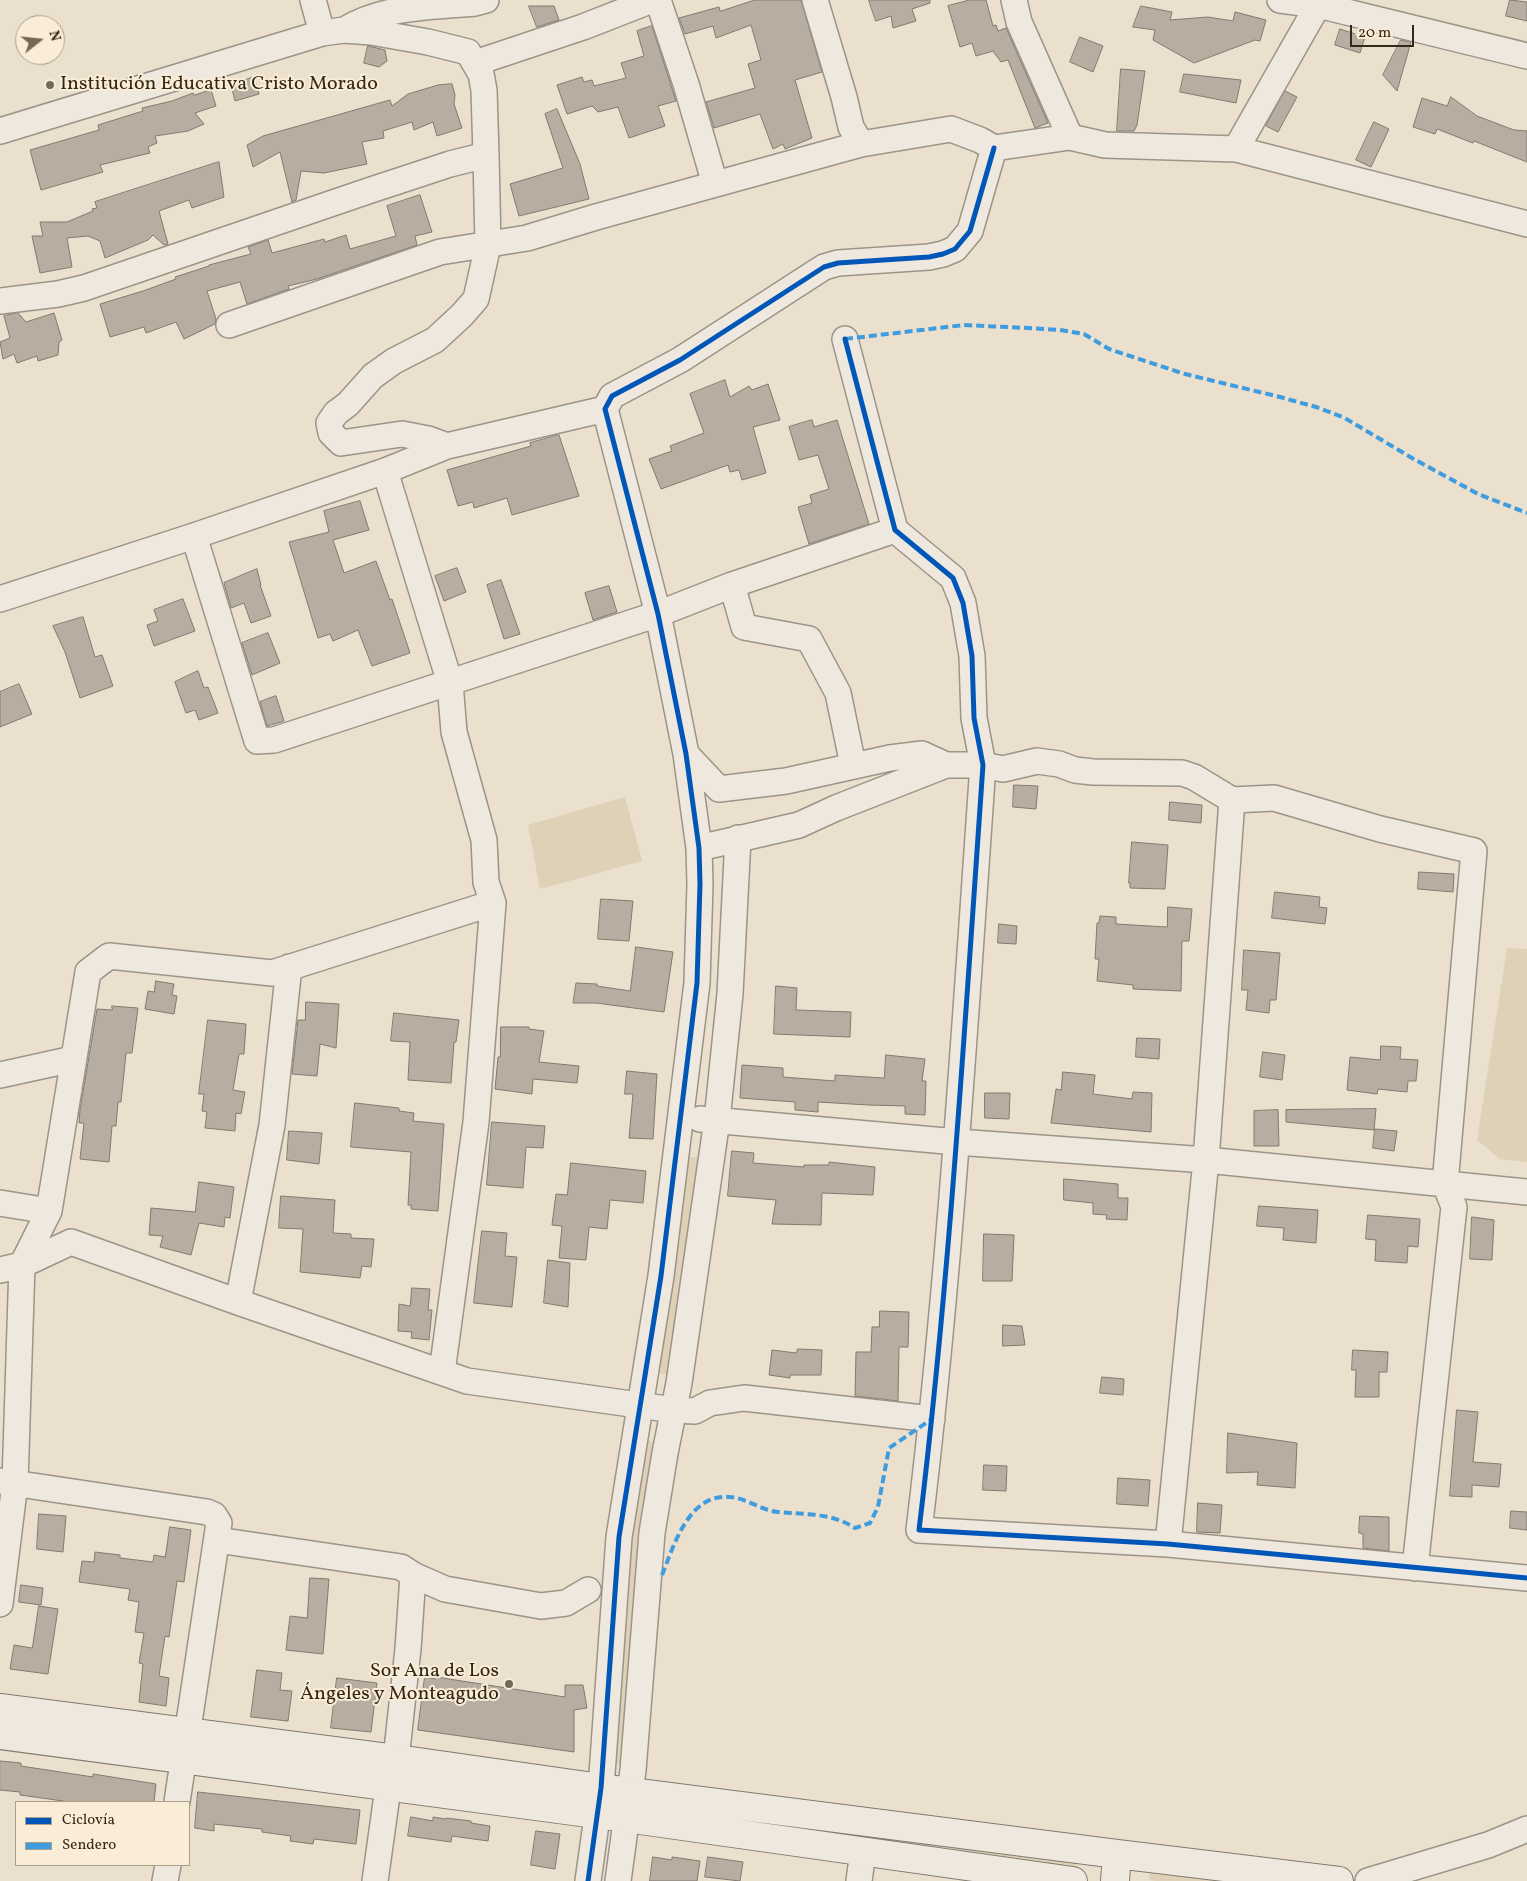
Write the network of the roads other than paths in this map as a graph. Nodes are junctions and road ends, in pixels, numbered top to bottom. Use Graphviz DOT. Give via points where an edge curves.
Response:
graph roads {
  1 [pos="313,0"];
  2 [pos="486,0"];
  3 [pos="652,0"];
  4 [pos="658,0"];
  5 [pos="814,0"];
  6 [pos="1014,0"];
  7 [pos="1280,0"];
  8 [pos="1318,5"];
  9 [pos="333,32"];
  10 [pos="1527,56"];
  11 [pos="475,63"];
  12 [pos="0,131"];
  13 [pos="1070,137"];
  14 [pos="861,144"];
  15 [pos="994,148"];
  16 [pos="1236,149"];
  17 [pos="486,155"];
  18 [pos="715,184"];
  19 [pos="1527,224"];
  20 [pos="488,246"];
  21 [pos="0,301"];
  22 [pos="229,325"];
  23 [pos="845,339"];
  24 [pos="605,409"];
  25 [pos="447,446"];
  26 [pos="385,471"];
  27 [pos="895,530"];
  28 [pos="194,536"];
  29 [pos="732,585"];
  30 [pos="0,599"];
  31 [pos="658,614"];
  32 [pos="450,683"];
  33 [pos="686,754"];
  34 [pos="946,764"];
  35 [pos="853,765"];
  36 [pos="983,765"];
  37 [pos="1232,800"];
  38 [pos="738,838"];
  39 [pos="699,848"];
  40 [pos="493,902"];
  41 [pos="289,967"];
  42 [pos="73,1059"];
  43 [pos="0,1075"];
  44 [pos="680,1117"];
  45 [pos="717,1120"];
  46 [pos="957,1142"];
  47 [pos="1206,1160"];
  48 [pos="1445,1184"];
  49 [pos="1527,1192"];
  50 [pos="0,1203"];
  51 [pos="49,1211"];
  52 [pos="11,1268"];
  53 [pos="238,1302"];
  54 [pos="442,1372"];
  55 [pos="640,1406"];
  56 [pos="674,1410"];
  57 [pos="932,1419"];
  58 [pos="8,1482"];
  59 [pos="217,1540"];
  60 [pos="1168,1544"];
  61 [pos="1415,1568"];
  62 [pos="413,1575"];
  63 [pos="1527,1578"];
  64 [pos="588,1590"];
  65 [pos="0,1604"];
  66 [pos="0,1708"];
  67 [pos="187,1732"];
  68 [pos="0,1735"];
  69 [pos="396,1759"];
  70 [pos="183,1760"];
  71 [pos="388,1788"];
  72 [pos="601,1788"];
  73 [pos="630,1791"];
  74 [pos="177,1801"];
  75 [pos="598,1814"];
  76 [pos="626,1818"];
  77 [pos="865,1822"];
  78 [pos="1527,1829"];
  79 [pos="863,1851"];
  80 [pos="1117,1854"];
  81 [pos="168,1866"];
  82 [pos="165,1881"];
  83 [pos="375,1881"];
  84 [pos="588,1881"];
  85 [pos="618,1881"];
  86 [pos="859,1881"];
  87 [pos="1073,1881"];
  88 [pos="1115,1881"];
  89 [pos="1339,1881"];
  90 [pos="1368,1881"];
  1 -- 9 [label="street"];
  2 -- 9 [label="street" via="381,14"];
  3 -- 11 [label="street"];
  4 -- 18 [label="street"];
  5 -- 14 [label="street" via="850,127"];
  6 -- 13 [label="street" via="1020,22"];
  7 -- 8 [label="street"];
  8 -- 10 [label="street"];
  8 -- 16 [label="street"];
  9 -- 11 [label="street" via="371,32 452,48 468,52"];
  9 -- 12 [label="street"];
  11 -- 17 [label="street" via="484,90"];
  13 -- 15 [label="street"];
  13 -- 16 [label="street" via="1105,145"];
  14 -- 15 [label="street" via="951,129"];
  14 -- 18 [label="street"];
  15 -- 24 [label="street" via="970,231 956,249 929,257 845,262 824,267 680,360 612,396"];
  16 -- 19 [label="street"];
  17 -- 20 [label="street"];
  17 -- 21 [label="street" via="368,191 84,288"];
  18 -- 20 [label="street" via="527,238"];
  20 -- 22 [label="street" via="440,252"];
  20 -- 25 [label="street" via="476,299 462,315 435,340 373,376 329,423 331,434 342,443 402,434"];
  23 -- 27 [label="street"];
  24 -- 25 [label="street"];
  24 -- 31 [label="street"];
  25 -- 26 [label="street"];
  26 -- 28 [label="street"];
  26 -- 32 [label="street"];
  27 -- 29 [label="street"];
  27 -- 36 [label="street" via="953,578 963,603 972,656 974,718"];
  28 -- 30 [label="street"];
  28 -- 32 [label="street" via="257,740 274,740"];
  29 -- 31 [label="street"];
  29 -- 35 [label="street" via="744,627 810,639 838,693"];
  31 -- 32 [label="street"];
  31 -- 33 [label="street"];
  32 -- 40 [label="street" via="454,732 484,840 486,882"];
  33 -- 35 [label="street" via="719,789 786,782"];
  33 -- 39 [label="street"];
  34 -- 35 [label="street" via="922,754"];
  34 -- 36 [label="street"];
  34 -- 38 [label="street" via="799,825"];
  36 -- 37 [label="street" via="1003,769 1037,761 1093,772 1182,773"];
  36 -- 46 [label="street"];
  37 -- 47 [label="street"];
  37 -- 48 [label="street" via="1274,798 1380,829 1474,851"];
  38 -- 39 [label="street"];
  38 -- 45 [label="street" via="730,994"];
  39 -- 44 [label="street" via="697,983"];
  40 -- 41 [label="street"];
  40 -- 54 [label="street" via="476,1122"];
  41 -- 42 [label="street" via="272,973 109,956 88,972"];
  41 -- 53 [label="street" via="272,1125"];
  42 -- 43 [label="street"];
  42 -- 51 [label="street"];
  44 -- 45 [label="street"];
  44 -- 55 [label="street" via="661,1276"];
  45 -- 46 [label="street"];
  45 -- 56 [label="street"];
  46 -- 47 [label="street"];
  46 -- 57 [label="street"];
  47 -- 48 [label="street"];
  47 -- 60 [label="street"];
  48 -- 49 [label="street"];
  48 -- 61 [label="street" via="1454,1207"];
  50 -- 51 [label="street"];
  51 -- 52 [label="street"];
  52 -- 53 [label="street" via="71,1242"];
  52 -- 58 [label="street"];
  53 -- 54 [label="street"];
  54 -- 55 [label="street" via="467,1381"];
  55 -- 56 [label="street"];
  55 -- 72 [label="street" via="619,1537"];
  56 -- 57 [label="street" via="695,1411 710,1403 744,1398"];
  56 -- 73 [label="street" via="652,1533"];
  57 -- 60 [label="street" via="919,1530"];
  58 -- 59 [label="street" via="207,1512 214,1515 219,1523"];
  58 -- 65 [label="street"];
  59 -- 62 [label="street" via="401,1567"];
  59 -- 67 [label="street"];
  60 -- 61 [label="street"];
  61 -- 63 [label="street"];
  62 -- 64 [label="street" via="445,1589 541,1606 566,1603"];
  62 -- 69 [label="street"];
  66 -- 67 [label="street"];
  67 -- 69 [label="street"];
  67 -- 70 [label="street"];
  68 -- 70 [label="street"];
  69 -- 71 [label="street"];
  69 -- 72 [label="street"];
  70 -- 71 [label="street"];
  70 -- 74 [label="street"];
  71 -- 75 [label="street"];
  71 -- 83 [label="street"];
  72 -- 73 [label="street"];
  72 -- 75 [label="street"];
  73 -- 76 [label="street"];
  73 -- 77 [label="street"];
  75 -- 76 [label="street"];
  75 -- 84 [label="street"];
  76 -- 79 [label="street"];
  76 -- 85 [label="street"];
  77 -- 79 [label="street"];
  77 -- 80 [label="street"];
  78 -- 90 [label="street" via="1488,1845"];
  79 -- 86 [label="street"];
  79 -- 87 [label="street"];
  80 -- 88 [label="street"];
  80 -- 89 [label="street"];
  81 -- 82 [label="street"];
}
